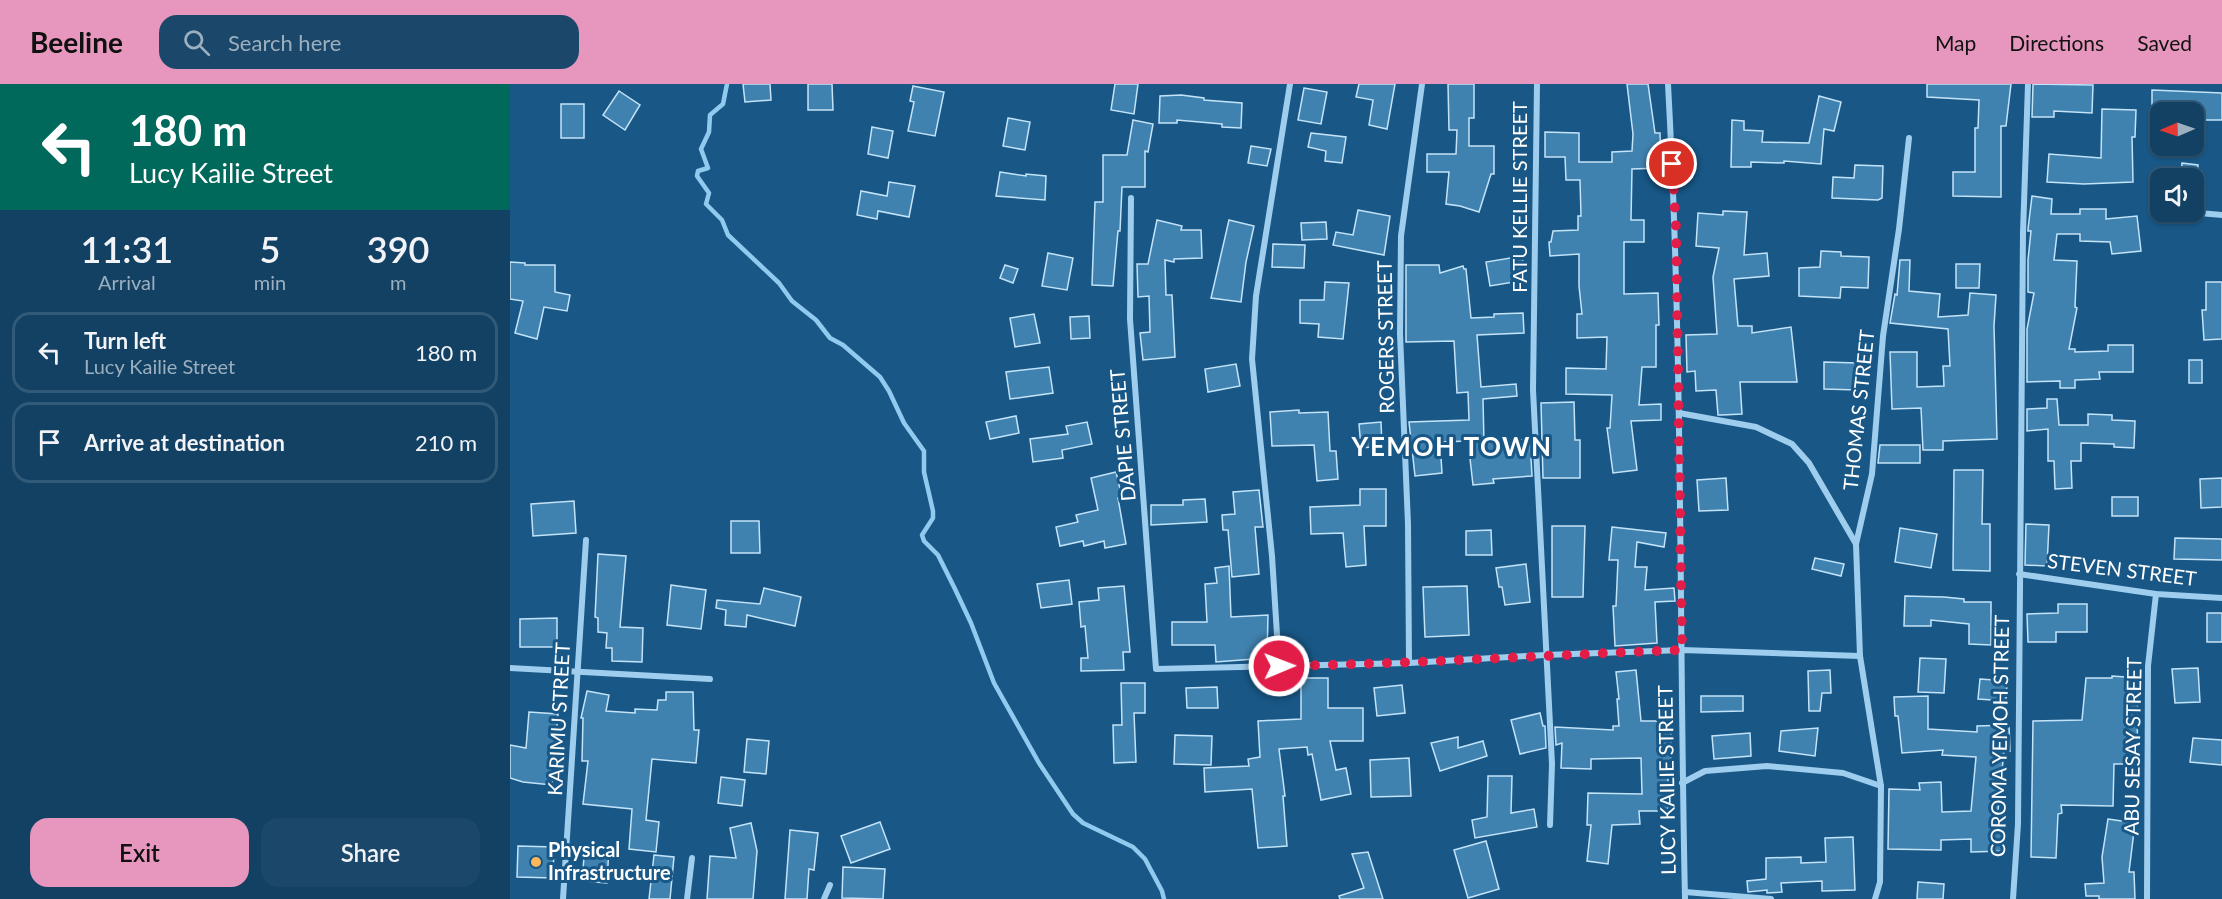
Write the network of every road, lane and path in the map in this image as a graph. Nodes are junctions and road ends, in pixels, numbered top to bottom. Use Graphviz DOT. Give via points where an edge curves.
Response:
graph roads {
  1 [pos="1290,84"];
  2 [pos="1422,84"];
  3 [pos="1537,84"];
  4 [pos="1668,84"];
  5 [pos="2028,84"];
  6 [pos="1909,138"];
  7 [pos="1131,198"];
  8 [pos="2204,213"];
  9 [pos="2222,215"];
  10 [pos="1678,413"];
  11 [pos="586,540"];
  12 [pos="1856,543"];
  13 [pos="2019,574"];
  14 [pos="2156,594"];
  15 [pos="2222,598"];
  16 [pos="1682,650"];
  17 [pos="1545,655"];
  18 [pos="1860,656"];
  19 [pos="1409,663"];
  20 [pos="1279,666"];
  21 [pos="510,668"];
  22 [pos="579,671"];
  23 [pos="710,679"];
  24 [pos="1682,783"];
  25 [pos="1881,786"];
  26 [pos="1550,825"];
  27 [pos="692,858"];
  28 [pos="830,885"];
  29 [pos="1685,896"];
  30 [pos="563,899"];
  31 [pos="687,899"];
  32 [pos="824,899"];
  33 [pos="1771,899"];
  34 [pos="1875,899"];
  35 [pos="2013,899"];
  36 [pos="2147,899"];
  1 -- 20 [label="street" via="1256,296 1252,358"];
  2 -- 19 [label="street, ROGERS STREET" via="1401,236"];
  3 -- 17 [label="street, FATU KELLIE STREET" via="1533,390"];
  4 -- 10 [label="street, LUCY KAILIE STREET" via="1676,227"];
  5 -- 13 [label="street, COROMA YEMOH STREET"];
  6 -- 12 [label="street, THOMAS STREET" via="1883,336 1872,474"];
  7 -- 20 [label="street, DAPIE STREET" via="1130,319 1156,669"];
  8 -- 9 [label="street"];
  10 -- 12 [label="street" via="1756,426 1792,444 1809,463"];
  10 -- 16 [label="street, LUCY KAILIE STREET"];
  11 -- 22 [label="street, KARIMU STREET"];
  12 -- 18 [label="street, THOMAS STREET"];
  13 -- 14 [label="street, STEVEN STREET"];
  13 -- 35 [label="street, COROMA YEMOH STREET" via="2018,824"];
  14 -- 15 [label="street, STEVEN STREET"];
  14 -- 36 [label="street, ABU SESAY STREET" via="2148,666"];
  16 -- 17 [label="street"];
  16 -- 18 [label="street"];
  16 -- 24 [label="street, LUCY KAILIE STREET"];
  17 -- 19 [label="street"];
  17 -- 26 [label="street" via="1552,764"];
  18 -- 25 [label="street, THOMAS STREET"];
  19 -- 20 [label="street"];
  21 -- 22 [label="street"];
  22 -- 23 [label="street"];
  22 -- 30 [label="street, KARIMU STREET"];
  24 -- 25 [label="street" via="1705,771 1767,766 1843,773"];
  24 -- 29 [label="street, LUCY KAILIE STREET"];
  25 -- 34 [label="street, THOMAS STREET" via="1880,882"];
  27 -- 31 [label="street"];
  28 -- 32 [label="street"];
  29 -- 33 [label="street"];
}
